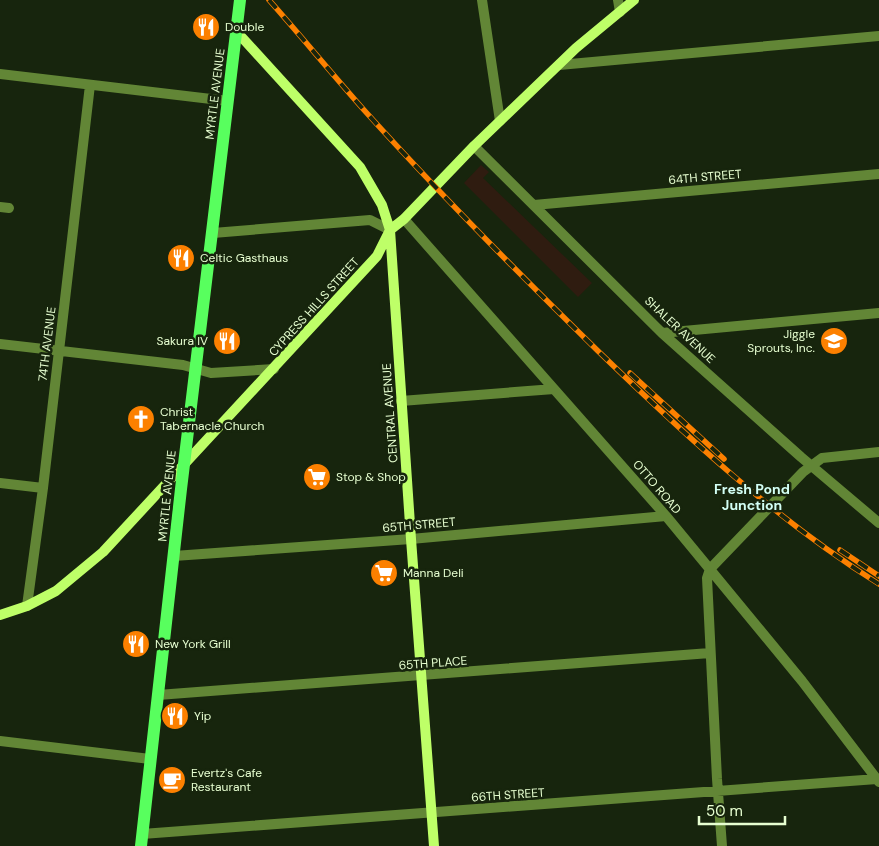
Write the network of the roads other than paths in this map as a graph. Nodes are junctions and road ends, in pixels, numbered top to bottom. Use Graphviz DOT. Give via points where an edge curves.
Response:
graph roads {
  1 [pos="240,0"];
  2 [pos="482,0"];
  3 [pos="618,0"];
  4 [pos="634,0"];
  5 [pos="620,12"];
  6 [pos="237,32"];
  7 [pos="879,36"];
  8 [pos="559,65"];
  9 [pos="0,74"];
  10 [pos="90,85"];
  11 [pos="228,101"];
  12 [pos="500,121"];
  13 [pos="474,146"];
  14 [pos="879,174"];
  15 [pos="534,205"];
  16 [pos="404,219"];
  17 [pos="390,230"];
  18 [pos="213,233"];
  19 [pos="879,313"];
  20 [pos="662,333"];
  21 [pos="0,344"];
  22 [pos="59,350"];
  23 [pos="195,368"];
  24 [pos="274,369"];
  25 [pos="554,389"];
  26 [pos="402,401"];
  27 [pos="879,452"];
  28 [pos="184,465"];
  29 [pos="811,466"];
  30 [pos="0,483"];
  31 [pos="43,488"];
  32 [pos="666,516"];
  33 [pos="879,523"];
  34 [pos="411,538"];
  35 [pos="174,556"];
  36 [pos="710,569"];
  37 [pos="27,606"];
  38 [pos="0,615"];
  39 [pos="710,653"];
  40 [pos="421,676"];
  41 [pos="158,695"];
  42 [pos="0,741"];
  43 [pos="150,759"];
  44 [pos="878,781"];
  45 [pos="717,792"];
  46 [pos="432,813"];
  47 [pos="141,840"];
  48 [pos="434,846"];
  49 [pos="722,846"];
  1 -- 6 [label="main road, MYRTLE AVENUE"];
  2 -- 12 [label="street"];
  3 -- 5 [label="street"];
  4 -- 5 [label="street, CYPRESS HILLS STREET"];
  5 -- 8 [label="street, CYPRESS HILLS STREET"];
  6 -- 11 [label="main road, MYRTLE AVENUE"];
  6 -- 17 [label="street, CENTRAL AVENUE" via="360,167 382,205"];
  7 -- 8 [label="street"];
  8 -- 12 [label="street, CYPRESS HILLS STREET"];
  9 -- 10 [label="street"];
  10 -- 11 [label="street"];
  10 -- 22 [label="street, 74TH AVENUE"];
  11 -- 18 [label="main road, MYRTLE AVENUE"];
  12 -- 13 [label="street, CYPRESS HILLS STREET"];
  13 -- 15 [label="street, SHALER AVENUE"];
  13 -- 16 [label="street, CYPRESS HILLS STREET"];
  14 -- 15 [label="street, 64TH STREET"];
  15 -- 20 [label="street, SHALER AVENUE"];
  16 -- 17 [label="street, CYPRESS HILLS STREET"];
  16 -- 25 [label="street, OTTO ROAD"];
  17 -- 18 [label="street" via="370,220"];
  17 -- 24 [label="street, CYPRESS HILLS STREET" via="377,256"];
  17 -- 26 [label="street, CENTRAL AVENUE"];
  18 -- 23 [label="main road, MYRTLE AVENUE"];
  19 -- 20 [label="street"];
  20 -- 29 [label="street, SHALER AVENUE"];
  21 -- 22 [label="street"];
  22 -- 23 [label="street"];
  22 -- 31 [label="street, 74TH AVENUE"];
  23 -- 24 [label="street" via="211,373"];
  23 -- 28 [label="main road, MYRTLE AVENUE"];
  24 -- 28 [label="street, CYPRESS HILLS STREET"];
  25 -- 26 [label="street"];
  25 -- 32 [label="street, OTTO ROAD"];
  26 -- 34 [label="street, CENTRAL AVENUE"];
  27 -- 29 [label="street" via="822,458"];
  28 -- 35 [label="main road, MYRTLE AVENUE"];
  28 -- 37 [label="street, CYPRESS HILLS STREET" via="103,552 56,591"];
  29 -- 33 [label="street, SHALER AVENUE"];
  29 -- 36 [label="street"];
  30 -- 31 [label="street"];
  31 -- 37 [label="street, 74TH AVENUE"];
  32 -- 34 [label="street, 65TH STREET"];
  32 -- 36 [label="street, OTTO ROAD"];
  34 -- 35 [label="street, 65TH STREET"];
  34 -- 40 [label="street, CENTRAL AVENUE"];
  35 -- 41 [label="main road, MYRTLE AVENUE"];
  36 -- 39 [label="street" via="707,578"];
  36 -- 44 [label="street, OTTO ROAD" via="802,681"];
  37 -- 38 [label="street, CYPRESS HILLS STREET"];
  39 -- 40 [label="street, 65TH PLACE"];
  39 -- 45 [label="street"];
  40 -- 41 [label="street, 65TH PLACE"];
  40 -- 46 [label="street, CENTRAL AVENUE"];
  41 -- 43 [label="main road, MYRTLE AVENUE"];
  42 -- 43 [label="street"];
  43 -- 47 [label="main road, MYRTLE AVENUE"];
  44 -- 45 [label="street, 66TH STREET"];
  45 -- 46 [label="street, 66TH STREET"];
  45 -- 49 [label="street"];
  46 -- 47 [label="street, 66TH STREET"];
  46 -- 48 [label="street, CENTRAL AVENUE"];
}
